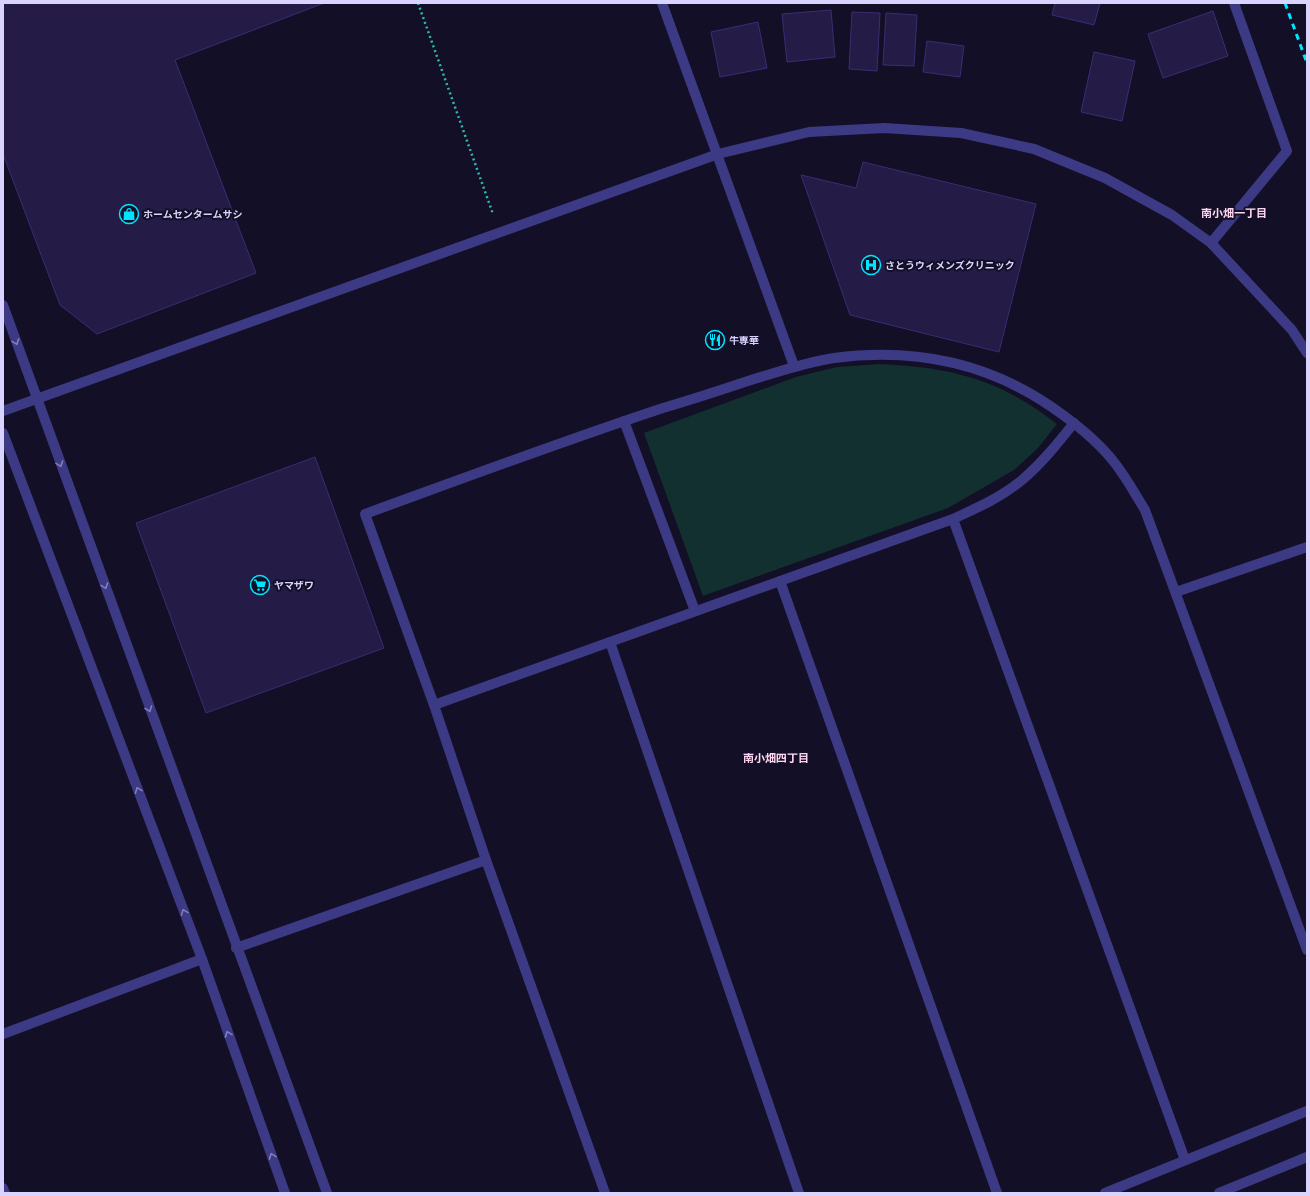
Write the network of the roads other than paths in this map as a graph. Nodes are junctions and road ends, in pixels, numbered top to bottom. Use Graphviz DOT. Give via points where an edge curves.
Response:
graph roads {
  1 [pos="662,3"];
  2 [pos="1234,3"];
  3 [pos="718,154"];
  4 [pos="1211,243"];
  5 [pos="3,305"];
  6 [pos="1307,353"];
  7 [pos="794,366"];
  8 [pos="36,398"];
  9 [pos="3,410"];
  10 [pos="624,421"];
  11 [pos="1074,423"];
  12 [pos="3,433"];
  13 [pos="953,519"];
  14 [pos="1307,547"];
  15 [pos="780,581"];
  16 [pos="1176,592"];
  17 [pos="695,611"];
  18 [pos="610,642"];
  19 [pos="434,705"];
  20 [pos="486,860"];
  21 [pos="236,948"];
  22 [pos="1307,950"];
  23 [pos="202,959"];
  24 [pos="3,1034"];
  25 [pos="1307,1111"];
  26 [pos="1307,1156"];
  27 [pos="1185,1160"];
  28 [pos="3,1188"];
  29 [pos="5,1193"];
  30 [pos="285,1193"];
  31 [pos="327,1193"];
  32 [pos="605,1193"];
  33 [pos="799,1193"];
  34 [pos="997,1193"];
  35 [pos="1105,1193"];
  36 [pos="1219,1193"];
  1 -- 3 [label="street"];
  2 -- 4 [label="street" via="1287,151"];
  3 -- 4 [label="street" via="809,132 884,128 961,133 1034,149 1105,178 1172,215"];
  3 -- 7 [label="street"];
  3 -- 8 [label="street"];
  4 -- 6 [label="street" via="1292,330"];
  5 -- 8 [label="street, one-way"];
  7 -- 10 [label="street"];
  7 -- 11 [label="street" via="833,358 875,354 958,362 1019,386 1048,403"];
  8 -- 9 [label="street"];
  8 -- 21 [label="street, one-way"];
  10 -- 17 [label="street"];
  10 -- 19 [label="street" via="364,514"];
  11 -- 13 [label="street" via="1022,480 988,502"];
  11 -- 16 [label="street" via="1115,462 1131,486 1145,510"];
  23 -- 12 [label="street, one-way"];
  13 -- 15 [label="street"];
  13 -- 27 [label="street"];
  14 -- 16 [label="street"];
  15 -- 17 [label="street"];
  15 -- 34 [label="street"];
  16 -- 22 [label="street"];
  17 -- 18 [label="street"];
  18 -- 19 [label="street"];
  18 -- 33 [label="street"];
  19 -- 20 [label="street"];
  20 -- 21 [label="street"];
  20 -- 32 [label="street"];
  21 -- 31 [label="street"];
  23 -- 24 [label="street"];
  30 -- 23 [label="street, one-way"];
  25 -- 27 [label="street"];
  26 -- 36 [label="street"];
  27 -- 35 [label="street"];
  28 -- 29 [label="street"];
}
